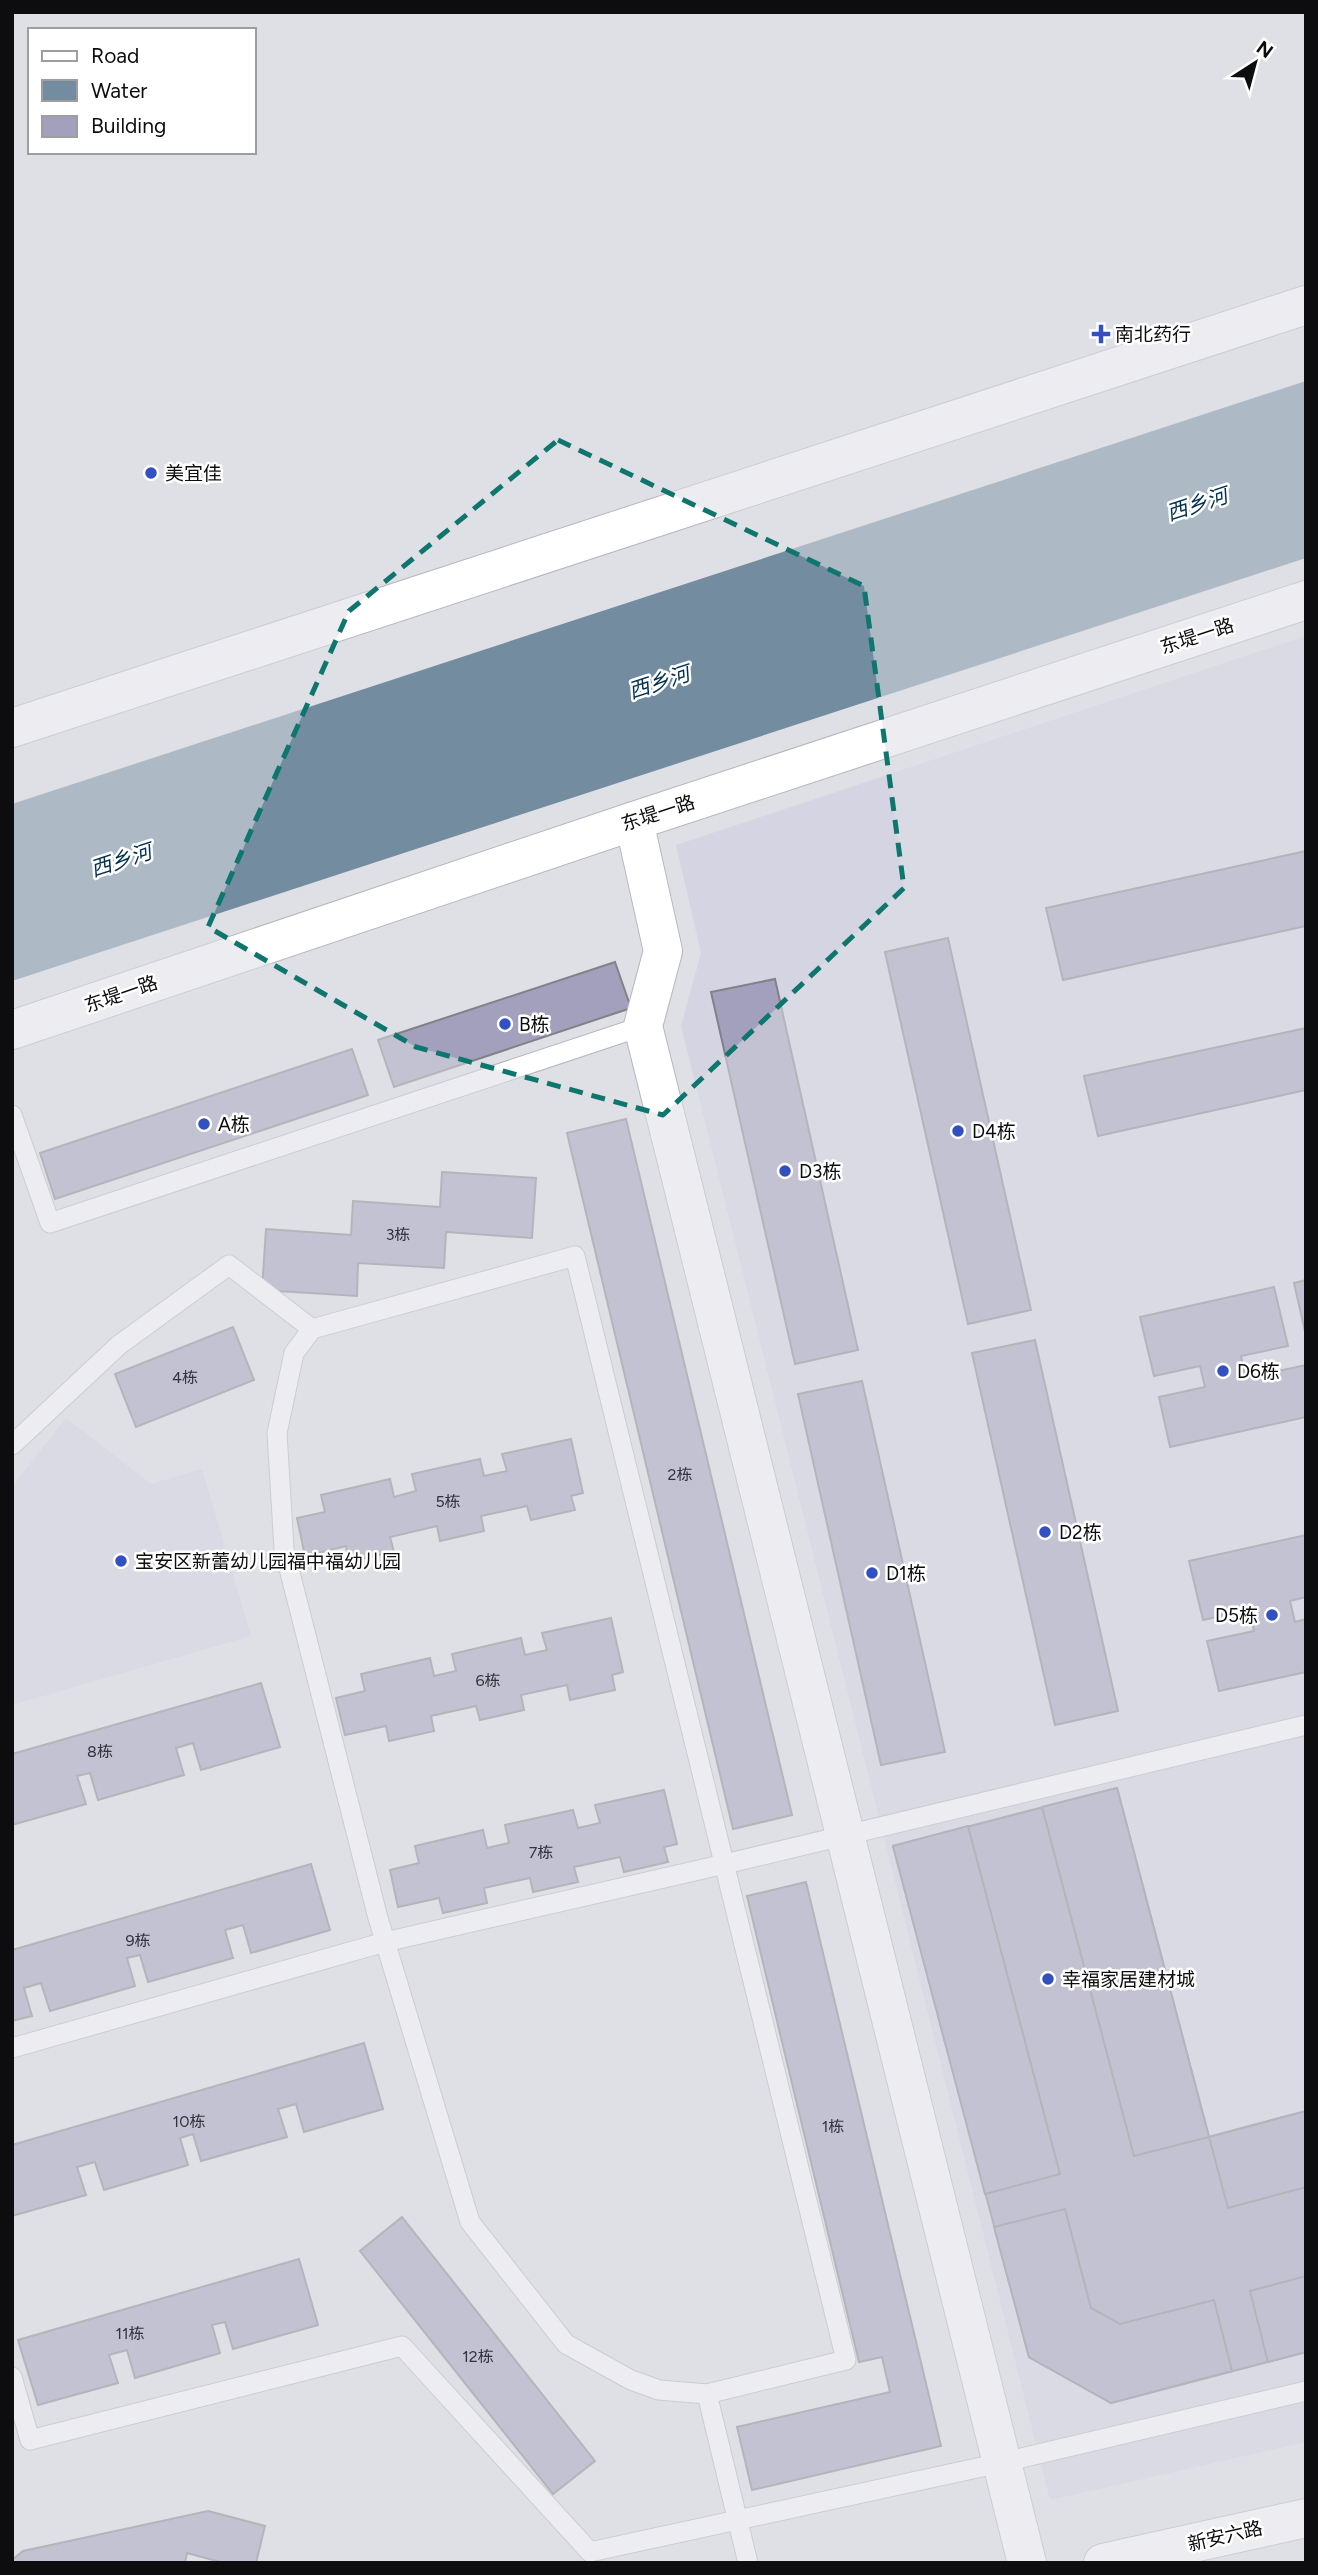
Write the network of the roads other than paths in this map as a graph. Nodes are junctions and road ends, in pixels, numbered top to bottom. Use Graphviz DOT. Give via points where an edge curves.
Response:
graph roads {
  1 [pos="1306,305"];
  2 [pos="1306,600"];
  3 [pos="12,728"];
  4 [pos="634,821"];
  5 [pos="643,1026"];
  6 [pos="12,1030"];
  7 [pos="12,1115"];
  8 [pos="312,1329"];
  9 [pos="12,1445"];
  10 [pos="1306,1725"];
  11 [pos="845,1834"];
  12 [pos="725,1864"];
  13 [pos="386,1942"];
  14 [pos="12,2048"];
  15 [pos="12,2377"];
  16 [pos="1306,2391"];
  17 [pos="707,2394"];
  18 [pos="1000,2463"];
  19 [pos="1306,2518"];
  20 [pos="737,2521"];
  21 [pos="748,2563"];
  22 [pos="1027,2563"];
  23 [pos="1103,2563"];
  1 -- 3 [label="street"];
  2 -- 4 [label="street, 东堤一路"];
  4 -- 5 [label="street" via="663,951"];
  4 -- 6 [label="street, 东堤一路"];
  5 -- 7 [label="lane" via="50,1223"];
  5 -- 11 [label="street"];
  8 -- 9 [label="lane" via="229,1265 119,1345"];
  8 -- 12 [label="lane" via="575,1256"];
  8 -- 13 [label="lane" via="294,1353 277,1433 284,1549"];
  10 -- 11 [label="lane"];
  11 -- 12 [label="lane"];
  11 -- 18 [label="street"];
  12 -- 13 [label="lane"];
  12 -- 17 [label="lane" via="846,2360"];
  13 -- 14 [label="lane"];
  13 -- 17 [label="lane" via="470,2222 566,2344 631,2381 659,2390"];
  15 -- 20 [label="lane" via="30,2440 402,2347 590,2552"];
  16 -- 18 [label="lane"];
  17 -- 20 [label="lane"];
  18 -- 20 [label="lane"];
  18 -- 22 [label="street"];
  19 -- 23 [label="street, 新安六路"];
  20 -- 21 [label="lane"];
}
